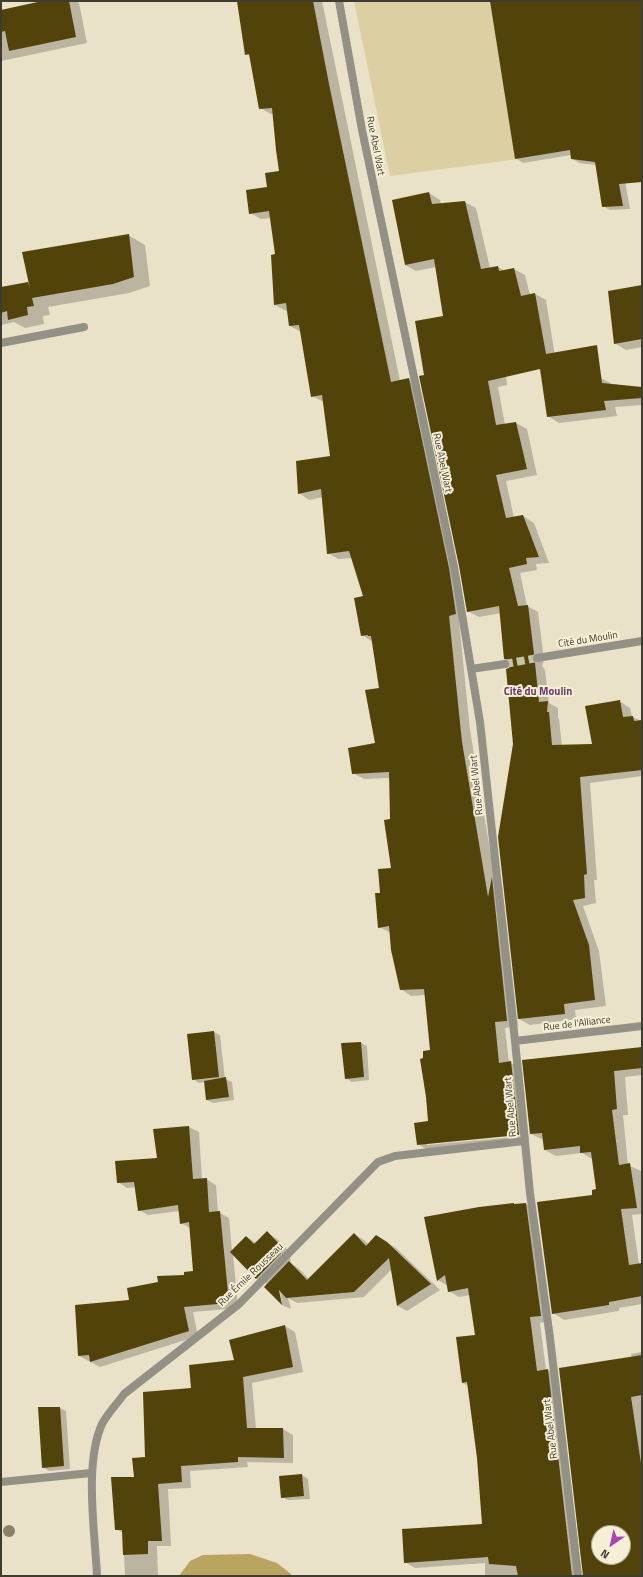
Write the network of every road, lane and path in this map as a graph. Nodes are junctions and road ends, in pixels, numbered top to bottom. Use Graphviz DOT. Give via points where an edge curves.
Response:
graph roads {
  1 [pos="339,1"];
  2 [pos="84,327"];
  3 [pos="1,343"];
  4 [pos="642,641"];
  5 [pos="537,658"];
  6 [pos="505,664"];
  7 [pos="471,669"];
  8 [pos="642,1026"];
  9 [pos="515,1041"];
  10 [pos="524,1141"];
  11 [pos="91,1474"];
  12 [pos="1,1482"];
  13 [pos="97,1576"];
  14 [pos="578,1576"];
  1 -- 7 [label="street, Rue Abel Wart" via="362,130 454,567"];
  2 -- 3 [label="street"];
  4 -- 5 [label="street, Cité du Moulin"];
  6 -- 7 [label="street"];
  7 -- 9 [label="street, Rue Abel Wart" via="480,722"];
  8 -- 9 [label="street, Rue de l'Alliance"];
  9 -- 10 [label="street, Rue Abel Wart"];
  10 -- 11 [label="street, Rue Émile Rousseau" via="396,1156 378,1162 239,1304 124,1394 102,1424"];
  10 -- 14 [label="street, Rue Abel Wart"];
  11 -- 12 [label="street"];
  11 -- 13 [label="street, Rue Émile Rousseau"];
}
